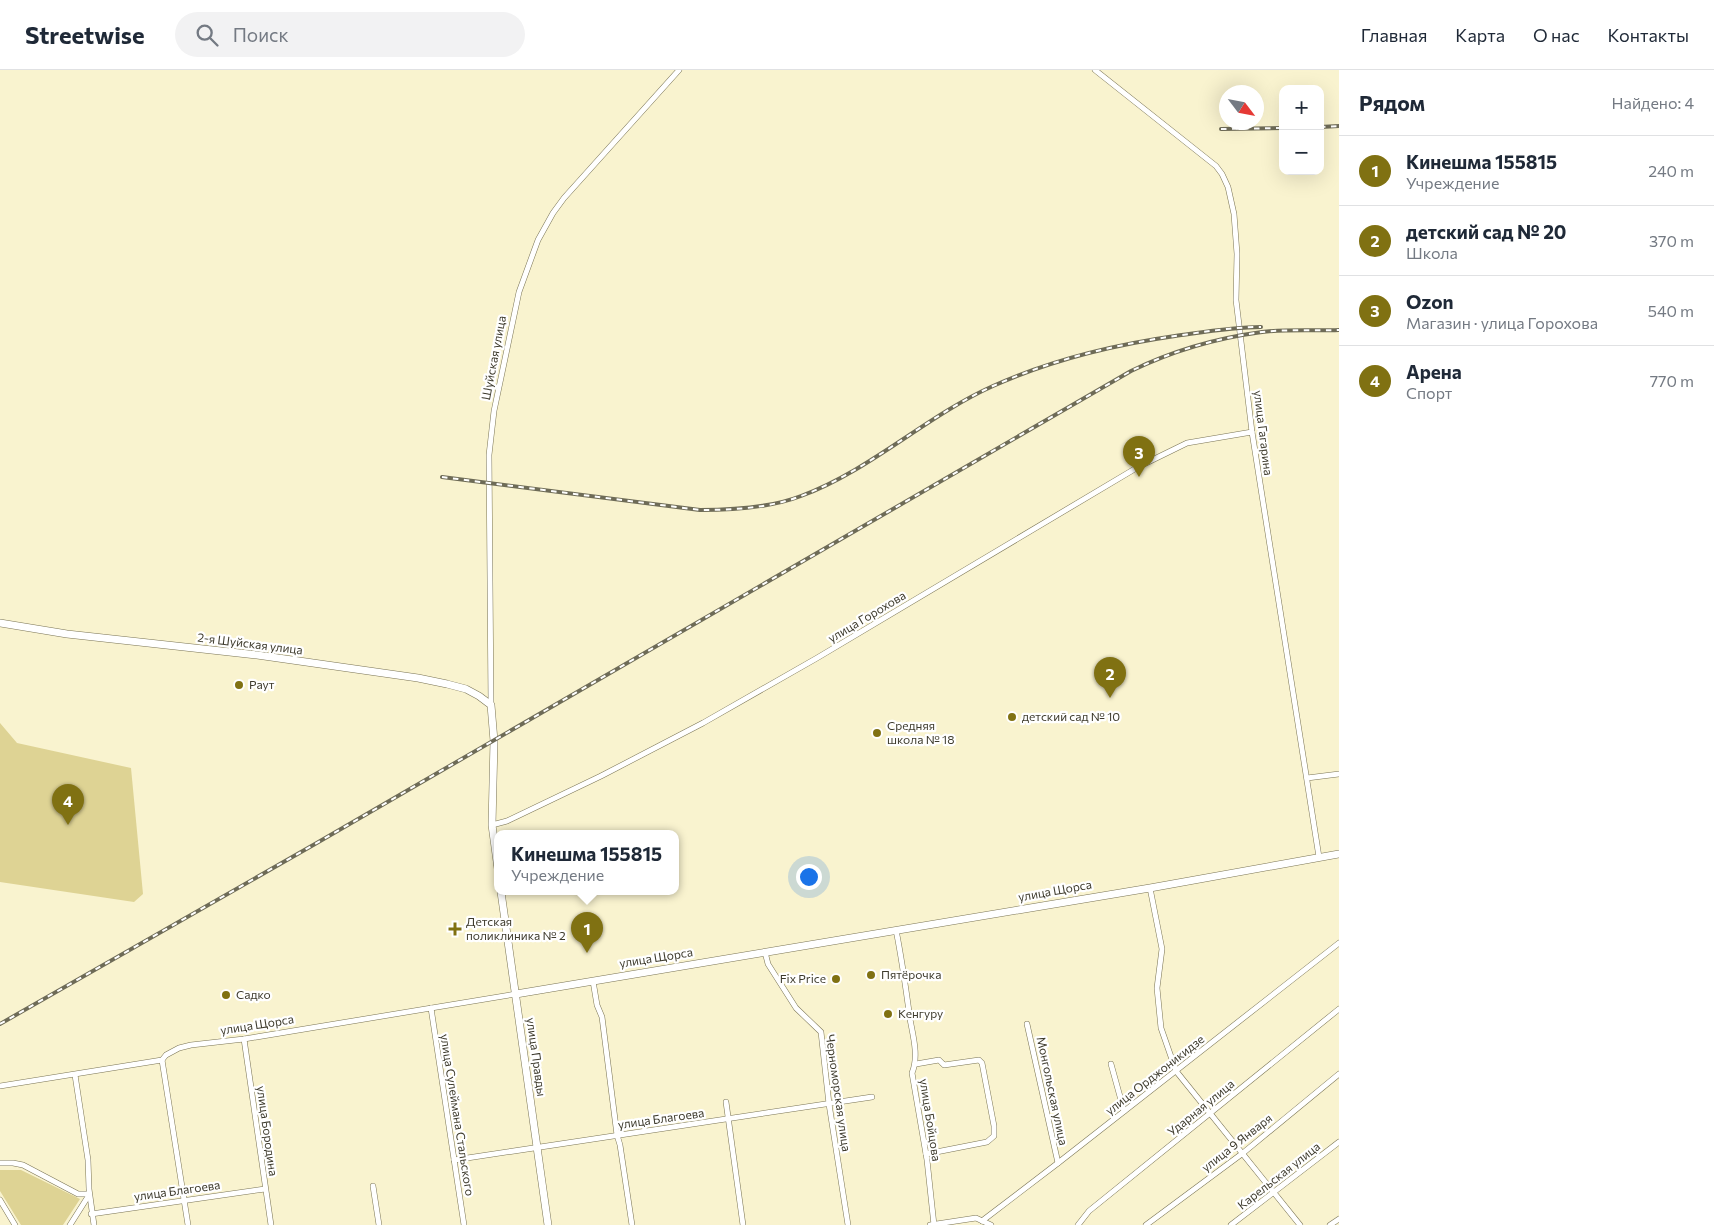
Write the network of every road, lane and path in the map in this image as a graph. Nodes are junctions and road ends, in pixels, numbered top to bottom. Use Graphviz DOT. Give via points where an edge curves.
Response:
graph roads {
  1 [pos="679,70"];
  2 [pos="1095,70"];
  3 [pos="1252,432"];
  4 [pos="0,623"];
  5 [pos="491,705"];
  6 [pos="1339,774"];
  7 [pos="1307,778"];
  8 [pos="492,824"];
  9 [pos="494,839"];
  10 [pos="1339,854"];
  11 [pos="1320,857"];
  12 [pos="1150,888"];
  13 [pos="502,895"];
  14 [pos="896,930"];
  15 [pos="1339,943"];
  16 [pos="765,952"];
  17 [pos="593,981"];
  18 [pos="516,994"];
  19 [pos="431,1008"];
  20 [pos="1339,1010"];
  21 [pos="1027,1024"];
  22 [pos="244,1039"];
  23 [pos="162,1060"];
  24 [pos="916,1064"];
  25 [pos="1111,1064"];
  26 [pos="1176,1071"];
  27 [pos="1339,1074"];
  28 [pos="75,1075"];
  29 [pos="0,1086"];
  30 [pos="872,1097"];
  31 [pos="726,1102"];
  32 [pos="829,1104"];
  33 [pos="1124,1112"];
  34 [pos="1210,1114"];
  35 [pos="728,1119"];
  36 [pos="617,1135"];
  37 [pos="1339,1142"];
  38 [pos="537,1147"];
  39 [pos="1242,1153"];
  40 [pos="926,1154"];
  41 [pos="454,1160"];
  42 [pos="0,1163"];
  43 [pos="1058,1163"];
  44 [pos="373,1186"];
  45 [pos="265,1189"];
  46 [pos="1274,1192"];
  47 [pos="89,1194"];
  48 [pos="0,1200"];
  49 [pos="184,1200"];
  50 [pos="92,1214"];
  51 [pos="979,1219"];
  52 [pos="1339,1219"];
  53 [pos="15,1225"];
  54 [pos="70,1225"];
  55 [pos="94,1225"];
  56 [pos="188,1225"];
  57 [pos="270,1225"];
  58 [pos="379,1225"];
  59 [pos="464,1225"];
  60 [pos="548,1225"];
  61 [pos="632,1225"];
  62 [pos="743,1225"];
  63 [pos="848,1225"];
  64 [pos="932,1225"];
  65 [pos="991,1225"];
  66 [pos="1078,1225"];
  67 [pos="1146,1225"];
  68 [pos="1231,1225"];
  69 [pos="1300,1225"];
  70 [pos="1330,1225"];
  1 -- 5 [label="street, Шуйская улица" via="558,205 538,240 518,292 500,377 489,455"];
  2 -- 3 [label="street, улица Гагарина" via="1216,166 1228,187 1234,214 1236,300"];
  3 -- 7 [label="street, улица Гагарина"];
  3 -- 8 [label="street, улица Горохова" via="1187,443 1138,467 703,723 507,821"];
  4 -- 5 [label="street, 2-я Шуйская улица" via="418,678 466,689"];
  5 -- 8 [label="street" via="494,741"];
  6 -- 7 [label="street"];
  7 -- 11 [label="street, улица Гагарина"];
  8 -- 9 [label="street"];
  10 -- 11 [label="street, улица Щорса"];
  11 -- 12 [label="street, улица Щорса"];
  12 -- 14 [label="street, улица Щорса"];
  12 -- 26 [label="street" via="1162,949 1156,988 1161,1028"];
  13 -- 18 [label="street, улица Правды"];
  14 -- 16 [label="street, улица Щорса"];
  14 -- 24 [label="street, улица Бойцова"];
  15 -- 26 [label="street, улица Орджоникидзе"];
  16 -- 17 [label="street, улица Щорса"];
  16 -- 32 [label="street, Черноморская улица" via="768,964 796,1008 821,1032"];
  17 -- 18 [label="street, улица Щорса"];
  17 -- 36 [label="street" via="602,1017"];
  18 -- 19 [label="street, улица Щорса"];
  18 -- 38 [label="street, улица Правды"];
  19 -- 22 [label="street, улица Щорса"];
  19 -- 41 [label="street, улица Сулеймана Стальского"];
  20 -- 34 [label="street, Ударная улица"];
  21 -- 43 [label="street, Монгольская улица"];
  22 -- 23 [label="street, улица Щорса" via="179,1048"];
  22 -- 45 [label="street, улица Бородина"];
  23 -- 28 [label="street, улица Щорса"];
  23 -- 49 [label="street"];
  24 -- 40 [label="street, улица Бойцова" via="912,1072"];
  24 -- 40 [label="street" via="938,1060 944,1065 979,1060 994,1126 994,1136 987,1142"];
  25 -- 33 [label="street"];
  26 -- 33 [label="street, улица Орджоникидзе"];
  26 -- 34 [label="street"];
  27 -- 39 [label="street, улица 9 Января"];
  28 -- 29 [label="street, улица Щорса"];
  28 -- 47 [label="street" via="88,1160"];
  30 -- 32 [label="street, улица Благоева"];
  31 -- 35 [label="street"];
  32 -- 35 [label="street, улица Благоева"];
  32 -- 63 [label="street, Черноморская улица"];
  33 -- 43 [label="street, улица Орджоникидзе"];
  34 -- 39 [label="street"];
  34 -- 66 [label="street, Ударная улица" via="1089,1211"];
  35 -- 36 [label="street, улица Благоева"];
  35 -- 62 [label="street"];
  36 -- 38 [label="street, улица Благоева"];
  36 -- 61 [label="street"];
  37 -- 46 [label="street, Карельская улица"];
  38 -- 41 [label="street, улица Благоева"];
  38 -- 60 [label="street, улица Правды"];
  39 -- 46 [label="street"];
  39 -- 67 [label="street, улица 9 Января"];
  40 -- 64 [label="street, улица Бойцова"];
  41 -- 59 [label="street, улица Сулеймана Стальского"];
  42 -- 47 [label="street" via="23,1165 78,1194"];
  43 -- 51 [label="street, улица Орджоникидзе"];
  44 -- 58 [label="street"];
  45 -- 49 [label="street, улица Благоева"];
  45 -- 57 [label="street, улица Бородина"];
  46 -- 68 [label="street, Карельская улица"];
  46 -- 69 [label="street"];
  47 -- 50 [label="street"];
  47 -- 54 [label="street"];
  48 -- 53 [label="street"];
  49 -- 50 [label="street, улица Благоева"];
  49 -- 56 [label="street"];
  50 -- 55 [label="street"];
  51 -- 64 [label="street, улица Орджоникидзе"];
  51 -- 65 [label="street"];
  52 -- 70 [label="street"];
}
